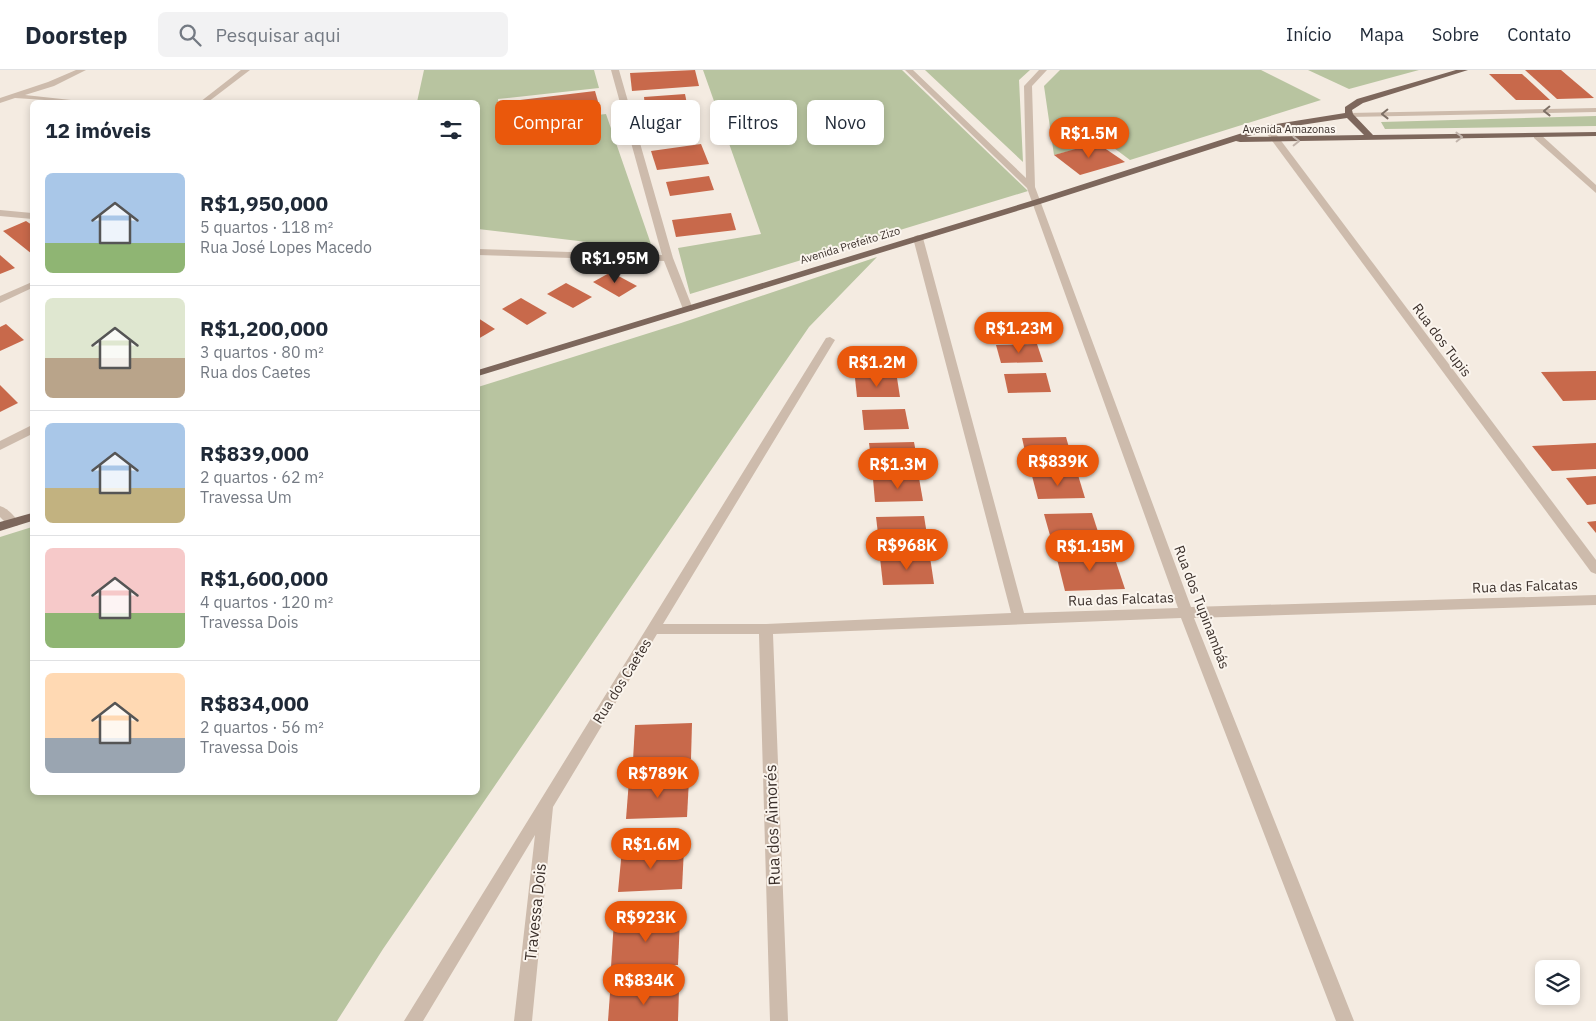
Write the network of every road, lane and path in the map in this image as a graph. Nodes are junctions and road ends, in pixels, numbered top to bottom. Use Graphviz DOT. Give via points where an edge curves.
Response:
graph roads {
  1 [pos="82,70"];
  2 [pos="246,70"];
  3 [pos="615,70"];
  4 [pos="910,70"];
  5 [pos="1043,70"];
  6 [pos="1464,70"];
  7 [pos="0,95"];
  8 [pos="13,96"];
  9 [pos="52,100"];
  10 [pos="207,100"];
  11 [pos="0,101"];
  12 [pos="1596,110"];
  13 [pos="1349,115"];
  14 [pos="1267,128"];
  15 [pos="1596,134"];
  16 [pos="1537,136"];
  17 [pos="1372,139"];
  18 [pos="1230,140"];
  19 [pos="1276,141"];
  20 [pos="1031,187"];
  21 [pos="1596,190"];
  22 [pos="1037,202"];
  23 [pos="0,213"];
  24 [pos="30,216"];
  25 [pos="918,238"];
  26 [pos="480,252"];
  27 [pos="668,258"];
  28 [pos="30,286"];
  29 [pos="0,300"];
  30 [pos="688,309"];
  31 [pos="830,340"];
  32 [pos="480,372"];
  33 [pos="30,430"];
  34 [pos="0,446"];
  35 [pos="0,510"];
  36 [pos="30,517"];
  37 [pos="13,523"];
  38 [pos="0,527"];
  39 [pos="1596,569"];
  40 [pos="1596,600"];
  41 [pos="1186,613"];
  42 [pos="1019,618"];
  43 [pos="654,629"];
  44 [pos="766,629"];
  45 [pos="547,804"];
  46 [pos="413,1021"];
  47 [pos="523,1021"];
  48 [pos="779,1021"];
  49 [pos="1345,1021"];
  1 -- 8 [label="street"];
  2 -- 10 [label="street"];
  3 -- 27 [label="street"];
  4 -- 20 [label="street"];
  5 -- 20 [label="street" via="1028,86"];
  6 -- 13 [label="main road" via="1360,101 1348,109"];
  7 -- 8 [label="street"];
  8 -- 9 [label="street"];
  8 -- 11 [label="street"];
  12 -- 13 [label="street, Avenida Amazonas, one-way"];
  13 -- 14 [label="main road, Avenida Amazonas"];
  13 -- 17 [label="main road"];
  14 -- 18 [label="main road, Avenida Amazonas"];
  14 -- 19 [label="street, Rua dos Tupis"];
  15 -- 16 [label="main road, Avenida Amazonas"];
  17 -- 16 [label="main road, Avenida Amazonas, one-way"];
  16 -- 21 [label="street"];
  19 -- 17 [label="main road, Avenida Amazonas, one-way"];
  18 -- 19 [label="main road, Avenida Amazonas"];
  18 -- 22 [label="main road, Avenida Prefeito Zizo"];
  19 -- 39 [label="street, Rua dos Tupis"];
  20 -- 22 [label="street, Rua dos Tupinambás"];
  22 -- 25 [label="main road, Avenida Prefeito Zizo"];
  22 -- 41 [label="street, Rua dos Tupinambás"];
  23 -- 24 [label="street"];
  25 -- 30 [label="main road, Avenida Prefeito Zizo"];
  25 -- 42 [label="street"];
  26 -- 27 [label="street"];
  27 -- 30 [label="street"];
  28 -- 29 [label="street"];
  30 -- 32 [label="main road, Avenida Prefeito Zizo"];
  31 -- 43 [label="street, Rua dos Caetes"];
  33 -- 34 [label="street"];
  35 -- 37 [label="street"];
  36 -- 37 [label="main road"];
  37 -- 38 [label="main road"];
  40 -- 41 [label="street, Rua das Falcatas"];
  41 -- 42 [label="street, Rua das Falcatas"];
  41 -- 49 [label="street, Rua dos Tupinambás"];
  42 -- 44 [label="street, Rua das Falcatas"];
  43 -- 44 [label="street, Rua das Falcatas"];
  43 -- 45 [label="street, Rua dos Caetes"];
  44 -- 48 [label="street, Rua dos Aimorés"];
  45 -- 46 [label="street, Rua dos Caetes"];
  45 -- 47 [label="street, Travessa Dois"];
}
